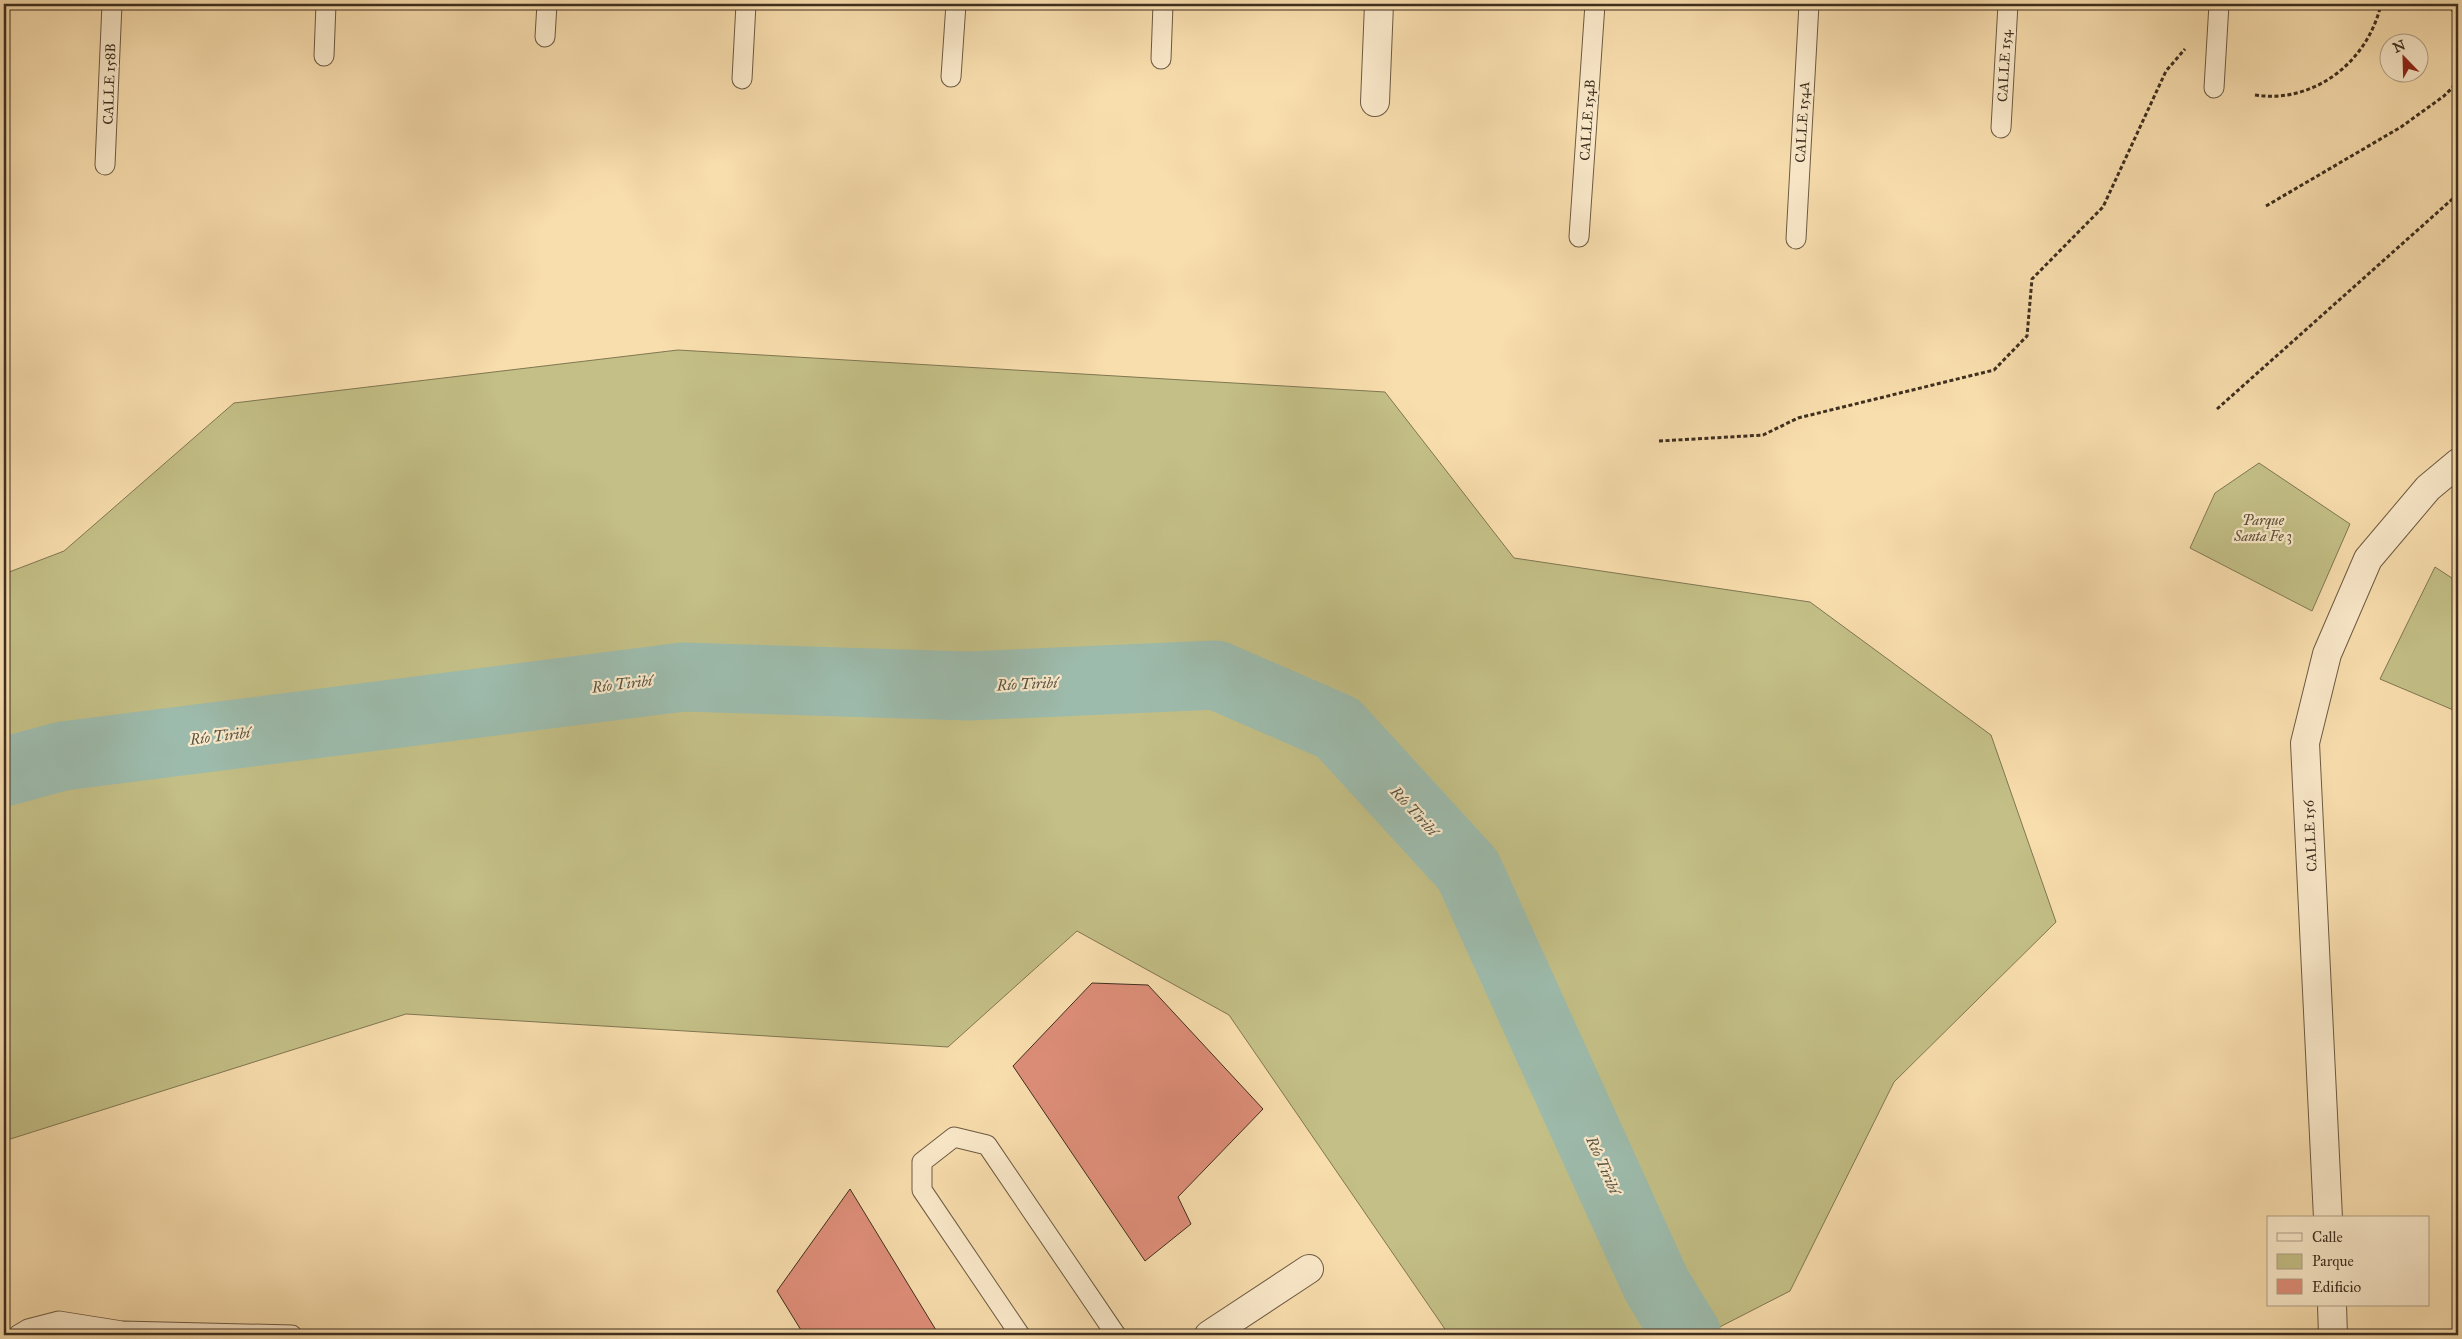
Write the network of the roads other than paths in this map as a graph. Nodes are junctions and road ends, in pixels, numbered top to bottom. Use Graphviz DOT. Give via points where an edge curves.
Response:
graph roads {
  1 [pos="112,4"];
  2 [pos="326,4"];
  3 [pos="547,4"];
  4 [pos="746,4"];
  5 [pos="956,4"];
  6 [pos="1163,4"];
  7 [pos="1379,4"];
  8 [pos="1595,4"];
  9 [pos="1809,4"];
  10 [pos="2008,4"];
  11 [pos="2219,4"];
  12 [pos="545,37"];
  13 [pos="324,56"];
  14 [pos="1161,59"];
  15 [pos="951,77"];
  16 [pos="742,79"];
  17 [pos="2214,88"];
  18 [pos="1375,102"];
  19 [pos="2001,128"];
  20 [pos="105,164"];
  21 [pos="1579,237"];
  22 [pos="1796,240"];
  23 [pos="2458,463"];
  24 [pos="2328,1216"];
  25 [pos="1309,1269"];
  26 [pos="2332,1306"];
  27 [pos="18,1335"];
  28 [pos="292,1335"];
  29 [pos="1020,1335"];
  30 [pos="1116,1335"];
  31 [pos="1209,1335"];
  32 [pos="2333,1335"];
  1 -- 20 [label="lane, CALLE 158B"];
  2 -- 13 [label="lane"];
  3 -- 12 [label="lane"];
  4 -- 16 [label="lane"];
  5 -- 15 [label="lane"];
  6 -- 14 [label="lane"];
  7 -- 18 [label="street"];
  8 -- 21 [label="lane, CALLE 154B"];
  9 -- 22 [label="lane, CALLE 154A"];
  10 -- 19 [label="lane, CALLE 154"];
  11 -- 17 [label="lane"];
  23 -- 24 [label="street, CALLE 156" via="2428,488 2368,558 2327,654 2305,743"];
  25 -- 31 [label="street"];
  26 -- 32 [label="street"];
  27 -- 28 [label="lane" via="59,1321 122,1331"];
  29 -- 30 [label="lane" via="922,1190 922,1162 954,1137 987,1145"];
}
